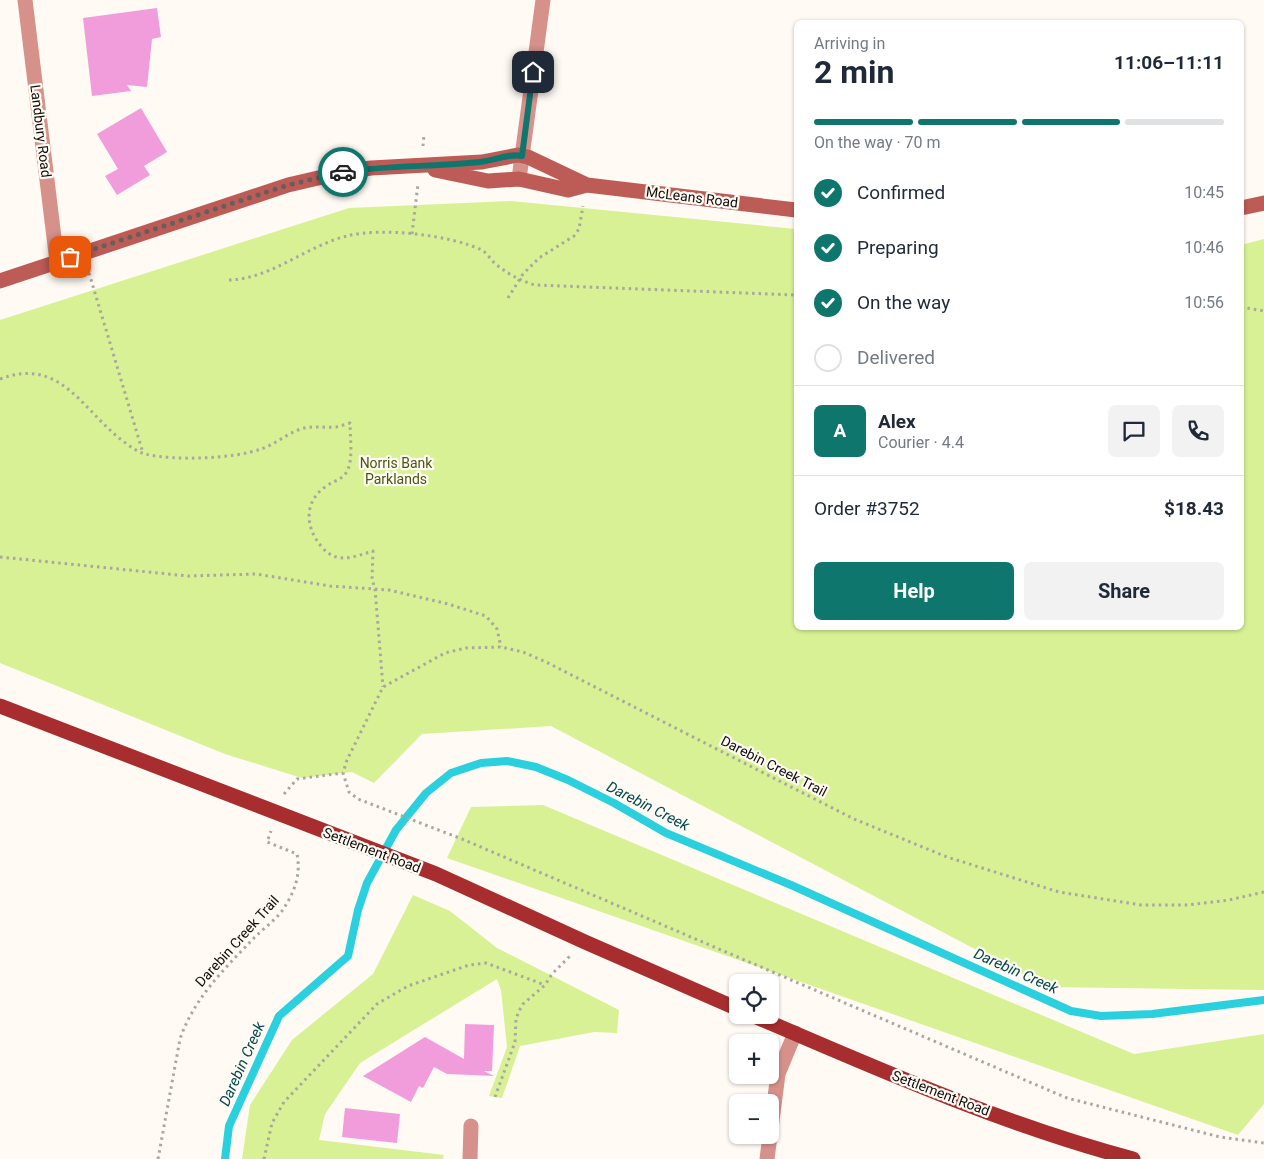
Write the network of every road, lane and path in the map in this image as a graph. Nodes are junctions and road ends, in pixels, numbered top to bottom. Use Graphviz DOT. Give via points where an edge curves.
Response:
graph roads {
  1 [pos="25,0"];
  2 [pos="543,0"];
  3 [pos="522,156"];
  4 [pos="420,167"];
  5 [pos="519,179"];
  6 [pos="587,185"];
  7 [pos="1264,203"];
  8 [pos="1244,207"];
  9 [pos="794,210"];
  10 [pos="412,234"];
  11 [pos="83,253"];
  12 [pos="57,262"];
  13 [pos="229,280"];
  14 [pos="519,280"];
  15 [pos="0,281"];
  16 [pos="794,295"];
  17 [pos="508,298"];
  18 [pos="1244,307"];
  19 [pos="1264,311"];
  20 [pos="0,378"];
  21 [pos="143,454"];
  22 [pos="0,557"];
  23 [pos="375,589"];
  24 [pos="501,648"];
  25 [pos="383,687"];
  26 [pos="0,706"];
  27 [pos="343,773"];
  28 [pos="276,814"];
  29 [pos="1264,892"];
  30 [pos="585,942"];
  31 [pos="545,985"];
  32 [pos="729,1004"];
  33 [pos="774,1024"];
  34 [pos="795,1033"];
  35 [pos="495,1097"];
  36 [pos="471,1126"];
  37 [pos="1264,1143"];
  38 [pos="1100,1155"];
  39 [pos="158,1159"];
  40 [pos="264,1159"];
  41 [pos="470,1159"];
  42 [pos="767,1159"];
  43 [pos="1133,1159"];
  1 -- 12 [label="street, Landbury Road"];
  2 -- 3 [label="street"];
  3 -- 4 [label="street, McLeans Road"];
  3 -- 5 [label="street"];
  3 -- 6 [label="street, McLeans Road"];
  4 -- 5 [label="street, McLeans Road" via="488,181"];
  4 -- 10 [label="path"];
  4 -- 11 [label="street, McLeans Road" via="371,168 288,185"];
  5 -- 6 [label="street, McLeans Road" via="568,190"];
  6 -- 9 [label="street, McLeans Road"];
  6 -- 14 [label="path" via="579,229 574,236 539,258"];
  7 -- 8 [label="street"];
  10 -- 13 [label="path" via="375,231 346,236 245,280"];
  10 -- 14 [label="path" via="457,242 484,251"];
  11 -- 12 [label="street, McLeans Road"];
  11 -- 21 [label="path"];
  12 -- 15 [label="street, McLeans Road"];
  14 -- 16 [label="path" via="535,285"];
  14 -- 17 [label="path"];
  18 -- 19 [label="path"];
  20 -- 21 [label="path" via="31,372 50,376 67,388 108,429"];
  21 -- 23 [label="path" via="176,459 205,458 262,449 299,429 350,423 349,467 344,477 325,486 314,498 308,509 309,521 313,536 334,558 373,551"];
  22 -- 23 [label="path" via="188,576 256,574 330,586"];
  23 -- 24 [label="path" via="448,604 486,616 497,629"];
  23 -- 25 [label="path"];
  24 -- 25 [label="path, Darebin Creek Trail" via="466,648 445,653"];
  24 -- 29 [label="path, Darebin Creek Trail" via="523,652 546,662 854,819 947,857 1059,892 1140,906 1188,905"];
  25 -- 27 [label="path"];
  26 -- 28 [label="main road, Settlement Road"];
  27 -- 28 [label="path" via="297,779 285,791"];
  27 -- 37 [label="path" via="349,792 358,799 462,838 1067,1098 1220,1137"];
  28 -- 30 [label="main road, Settlement Road" via="436,874"];
  28 -- 39 [label="path, Darebin Creek Trail" via="267,842 298,854 300,867 296,884 284,910 209,986 185,1023"];
  30 -- 31 [label="path"];
  30 -- 32 [label="main road, Settlement Road"];
  31 -- 35 [label="path" via="519,1011 515,1042"];
  31 -- 40 [label="path" via="486,964 469,965 408,986 378,1004 284,1102 272,1123"];
  33 -- 34 [label="main road, Settlement Road"];
  34 -- 38 [label="main road, Settlement Road"];
  34 -- 42 [label="street" via="778,1074"];
  36 -- 41 [label="street"];
  38 -- 43 [label="main road, Settlement Road"];
}
